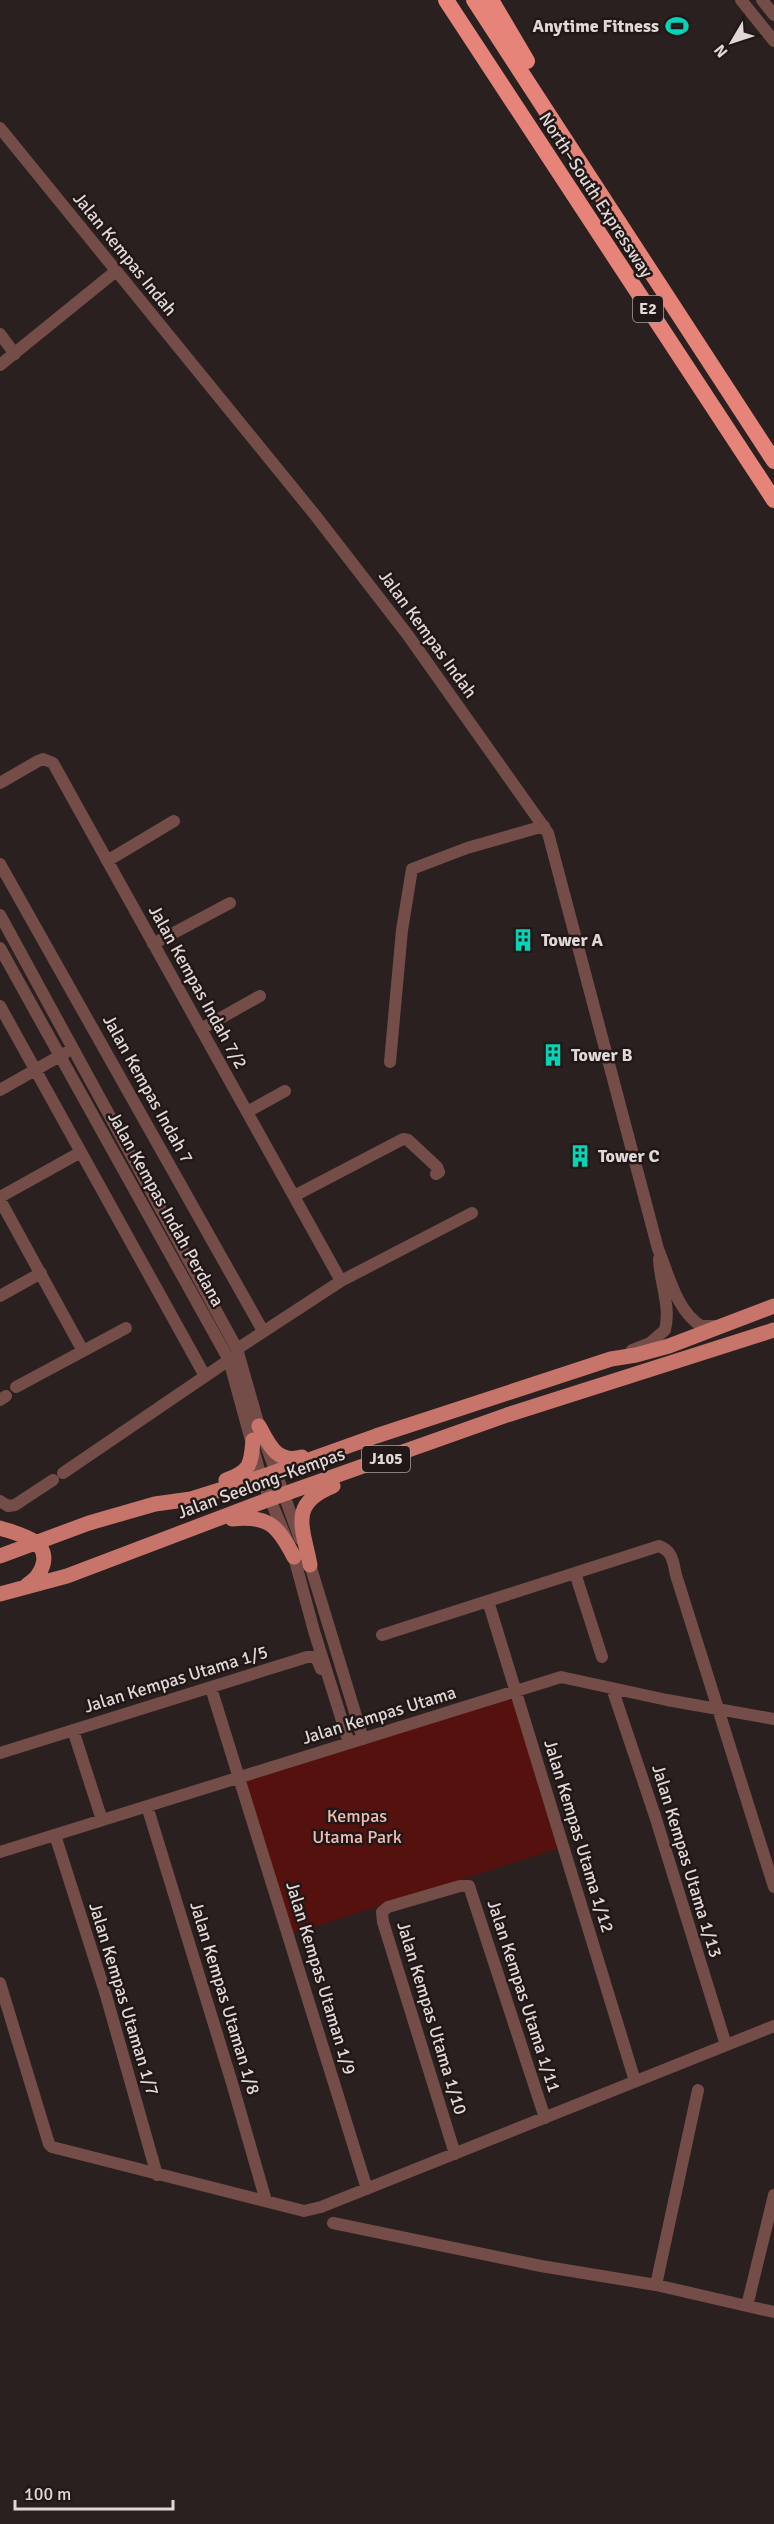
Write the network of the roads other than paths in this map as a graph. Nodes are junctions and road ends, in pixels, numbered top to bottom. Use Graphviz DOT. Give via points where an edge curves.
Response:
graph roads {
  1 [pos="447,0"];
  2 [pos="475,0"];
  3 [pos="491,0"];
  4 [pos="741,0"];
  5 [pos="762,0"];
  6 [pos="774,15"];
  7 [pos="774,41"];
  8 [pos="0,128"];
  9 [pos="574,152"];
  10 [pos="116,271"];
  11 [pos="0,334"];
  12 [pos="15,354"];
  13 [pos="0,365"];
  14 [pos="741,450"];
  15 [pos="774,460"];
  16 [pos="774,500"];
  17 [pos="774,512"];
  18 [pos="0,783"];
  19 [pos="174,821"];
  20 [pos="544,825"];
  21 [pos="107,861"];
  22 [pos="0,864"];
  23 [pos="230,903"];
  24 [pos="0,915"];
  25 [pos="153,944"];
  26 [pos="0,948"];
  27 [pos="261,996"];
  28 [pos="0,1006"];
  29 [pos="201,1029"];
  30 [pos="74,1048"];
  31 [pos="60,1056"];
  32 [pos="390,1062"];
  33 [pos="35,1070"];
  34 [pos="0,1089"];
  35 [pos="285,1091"];
  36 [pos="247,1112"];
  37 [pos="81,1152"];
  38 [pos="436,1174"];
  39 [pos="294,1196"];
  40 [pos="0,1198"];
  41 [pos="472,1213"];
  42 [pos="658,1249"];
  43 [pos="40,1274"];
  44 [pos="341,1281"];
  45 [pos="0,1296"];
  46 [pos="774,1306"];
  47 [pos="728,1324"];
  48 [pos="126,1328"];
  49 [pos="774,1330"];
  50 [pos="263,1332"];
  51 [pos="237,1349"];
  52 [pos="83,1351"];
  53 [pos="611,1359"];
  54 [pos="230,1360"];
  55 [pos="205,1376"];
  56 [pos="16,1387"];
  57 [pos="507,1416"];
  58 [pos="256,1433"];
  59 [pos="376,1436"];
  60 [pos="268,1475"];
  61 [pos="277,1497"];
  62 [pos="0,1501"];
  63 [pos="155,1504"];
  64 [pos="208,1523"];
  65 [pos="0,1528"];
  66 [pos="38,1544"];
  67 [pos="0,1556"];
  68 [pos="294,1557"];
  69 [pos="310,1565"];
  70 [pos="575,1573"];
  71 [pos="21,1588"];
  72 [pos="0,1594"];
  73 [pos="488,1601"];
  74 [pos="382,1635"];
  75 [pos="602,1658"];
  76 [pos="211,1688"];
  77 [pos="612,1688"];
  78 [pos="516,1691"];
  79 [pos="326,1701"];
  80 [pos="718,1708"];
  81 [pos="774,1719"];
  82 [pos="73,1730"];
  83 [pos="363,1739"];
  84 [pos="350,1743"];
  85 [pos="0,1753"];
  86 [pos="239,1778"];
  87 [pos="147,1806"];
  88 [pos="102,1820"];
  89 [pos="55,1834"];
  90 [pos="0,1852"];
  91 [pos="469,1886"];
  92 [pos="774,1887"];
  93 [pos="0,1983"];
  94 [pos="774,2026"];
  95 [pos="726,2045"];
  96 [pos="635,2081"];
  97 [pos="698,2090"];
  98 [pos="545,2118"];
  99 [pos="455,2154"];
  100 [pos="157,2175"];
  101 [pos="367,2189"];
  102 [pos="774,2196"];
  103 [pos="266,2201"];
  104 [pos="333,2223"];
  105 [pos="656,2285"];
  106 [pos="747,2306"];
  107 [pos="774,2312"];
  1 -- 14 [label="highway, North–South Expressway / E2"];
  2 -- 9 [label="highway, North–South Expressway / E2"];
  3 -- 9 [label="highway" via="535,74"];
  4 -- 7 [label="street"];
  5 -- 6 [label="street"];
  8 -- 10 [label="street, Jalan Kempas Indah"];
  9 -- 15 [label="highway, North–South Expressway / E2"];
  10 -- 12 [label="street"];
  10 -- 20 [label="street, Jalan Kempas Indah" via="315,515"];
  11 -- 12 [label="street"];
  12 -- 13 [label="street"];
  14 -- 16 [label="highway, North–South Expressway / E2"];
  14 -- 17 [label="highway"];
  18 -- 21 [label="street, Jalan Kempas Indah 7/2" via="43,759 52,763"];
  19 -- 21 [label="street"];
  20 -- 32 [label="street" via="412,869 402,930"];
  20 -- 42 [label="street, Jalan Kempas Indah" via="583,958"];
  21 -- 25 [label="street, Jalan Kempas Indah 7/2"];
  22 -- 50 [label="street, Jalan Kempas Indah 7"];
  23 -- 25 [label="street"];
  24 -- 30 [label="street, Jalan Kempas Indah Perdana"];
  25 -- 29 [label="street, Jalan Kempas Indah 7/2"];
  26 -- 31 [label="street, Jalan Kempas Indah Perdana"];
  27 -- 29 [label="street"];
  28 -- 33 [label="street"];
  29 -- 36 [label="street, Jalan Kempas Indah 7/2"];
  30 -- 31 [label="street"];
  30 -- 51 [label="street, Jalan Kempas Indah Perdana"];
  31 -- 33 [label="street"];
  31 -- 54 [label="street, Jalan Kempas Indah Perdana"];
  33 -- 34 [label="street"];
  33 -- 37 [label="street"];
  35 -- 36 [label="street"];
  36 -- 39 [label="street, Jalan Kempas Indah 7/2"];
  37 -- 40 [label="street"];
  37 -- 55 [label="street"];
  38 -- 39 [label="street" via="437,1167 403,1139"];
  39 -- 44 [label="street, Jalan Kempas Indah 7/2"];
  40 -- 43 [label="street"];
  41 -- 44 [label="street"];
  42 -- 47 [label="street" via="676,1293 692,1319 706,1327"];
  42 -- 53 [label="street" via="668,1308 665,1330 650,1343"];
  43 -- 45 [label="street"];
  43 -- 52 [label="street"];
  44 -- 50 [label="street"];
  46 -- 47 [label="main road, Jalan Seelong–Kempas / J105"];
  47 -- 53 [label="main road, Jalan Seelong–Kempas / J105" via="669,1346"];
  48 -- 52 [label="street"];
  49 -- 57 [label="main road, Jalan Seelong–Kempas / J105"];
  50 -- 51 [label="street"];
  51 -- 58 [label="street, Jalan Kempas Indah Perdana"];
  52 -- 56 [label="street"];
  53 -- 59 [label="main road, Jalan Seelong–Kempas / J105"];
  54 -- 55 [label="street"];
  54 -- 58 [label="street, Jalan Kempas Indah Perdana"];
  55 -- 62 [label="street" via="15,1505"];
  57 -- 61 [label="main road, Jalan Seelong–Kempas / J105"];
  57 -- 69 [label="main road" via="442,1450 322,1490 307,1501 302,1518"];
  58 -- 59 [label="main road" via="276,1453 290,1459"];
  58 -- 60 [label="street"];
  58 -- 63 [label="main road" via="251,1461 240,1475"];
  59 -- 60 [label="main road, Jalan Seelong–Kempas / J105"];
  60 -- 61 [label="street"];
  60 -- 63 [label="main road, Jalan Seelong–Kempas / J105" via="191,1499"];
  61 -- 64 [label="main road, Jalan Seelong–Kempas / J105"];
  61 -- 68 [label="street"];
  61 -- 69 [label="street"];
  63 -- 66 [label="main road, Jalan Seelong–Kempas / J105"];
  64 -- 68 [label="main road" via="243,1518 261,1520 282,1534"];
  64 -- 71 [label="main road, Jalan Seelong–Kempas / J105" via="67,1576"];
  65 -- 66 [label="main road"];
  66 -- 67 [label="main road, Jalan Seelong–Kempas / J105"];
  66 -- 71 [label="main road" via="44,1565 33,1581"];
  68 -- 84 [label="street"];
  69 -- 83 [label="street"];
  70 -- 73 [label="street"];
  70 -- 75 [label="street"];
  70 -- 80 [label="street" via="659,1546 665,1548 673,1557"];
  71 -- 72 [label="main road, Jalan Seelong–Kempas / J105"];
  73 -- 74 [label="street"];
  73 -- 78 [label="street, Jalan Kempas Utama 1/12"];
  76 -- 79 [label="street, Jalan Kempas Utama 1/5" via="313,1656 318,1660 330,1696"];
  76 -- 82 [label="street, Jalan Kempas Utama 1/5"];
  76 -- 86 [label="street, Jalan Kempas Utaman 1/9"];
  77 -- 78 [label="street, Jalan Kempas Utama" via="561,1677"];
  77 -- 80 [label="street, Jalan Kempas Utama"];
  77 -- 95 [label="street, Jalan Kempas Utama 1/13"];
  78 -- 83 [label="street, Jalan Kempas Utama"];
  78 -- 96 [label="street, Jalan Kempas Utama 1/12"];
  80 -- 81 [label="street, Jalan Kempas Utama"];
  80 -- 92 [label="street"];
  82 -- 85 [label="street, Jalan Kempas Utama 1/5"];
  82 -- 88 [label="street"];
  83 -- 84 [label="street, Jalan Kempas Utama"];
  84 -- 86 [label="street, Jalan Kempas Utama"];
  86 -- 87 [label="street, Jalan Kempas Utama"];
  86 -- 101 [label="street, Jalan Kempas Utaman 1/9"];
  87 -- 88 [label="street, Jalan Kempas Utama"];
  87 -- 103 [label="street, Jalan Kempas Utaman 1/8"];
  88 -- 89 [label="street, Jalan Kempas Utama"];
  89 -- 90 [label="street, Jalan Kempas Utama"];
  89 -- 100 [label="street, Jalan Kempas Utaman 1/7"];
  91 -- 98 [label="street, Jalan Kempas Utama 1/11"];
  91 -- 99 [label="street, Jalan Kempas Utama 1/10" via="388,1907 382,1912"];
  93 -- 100 [label="street" via="49,2144 57,2150"];
  94 -- 95 [label="street"];
  95 -- 96 [label="street"];
  96 -- 98 [label="street"];
  97 -- 105 [label="street"];
  98 -- 99 [label="street"];
  99 -- 101 [label="street"];
  100 -- 103 [label="street"];
  101 -- 103 [label="street" via="304,2211"];
  102 -- 106 [label="street"];
  104 -- 105 [label="street" via="541,2266"];
  105 -- 106 [label="street"];
  106 -- 107 [label="street"];
}
